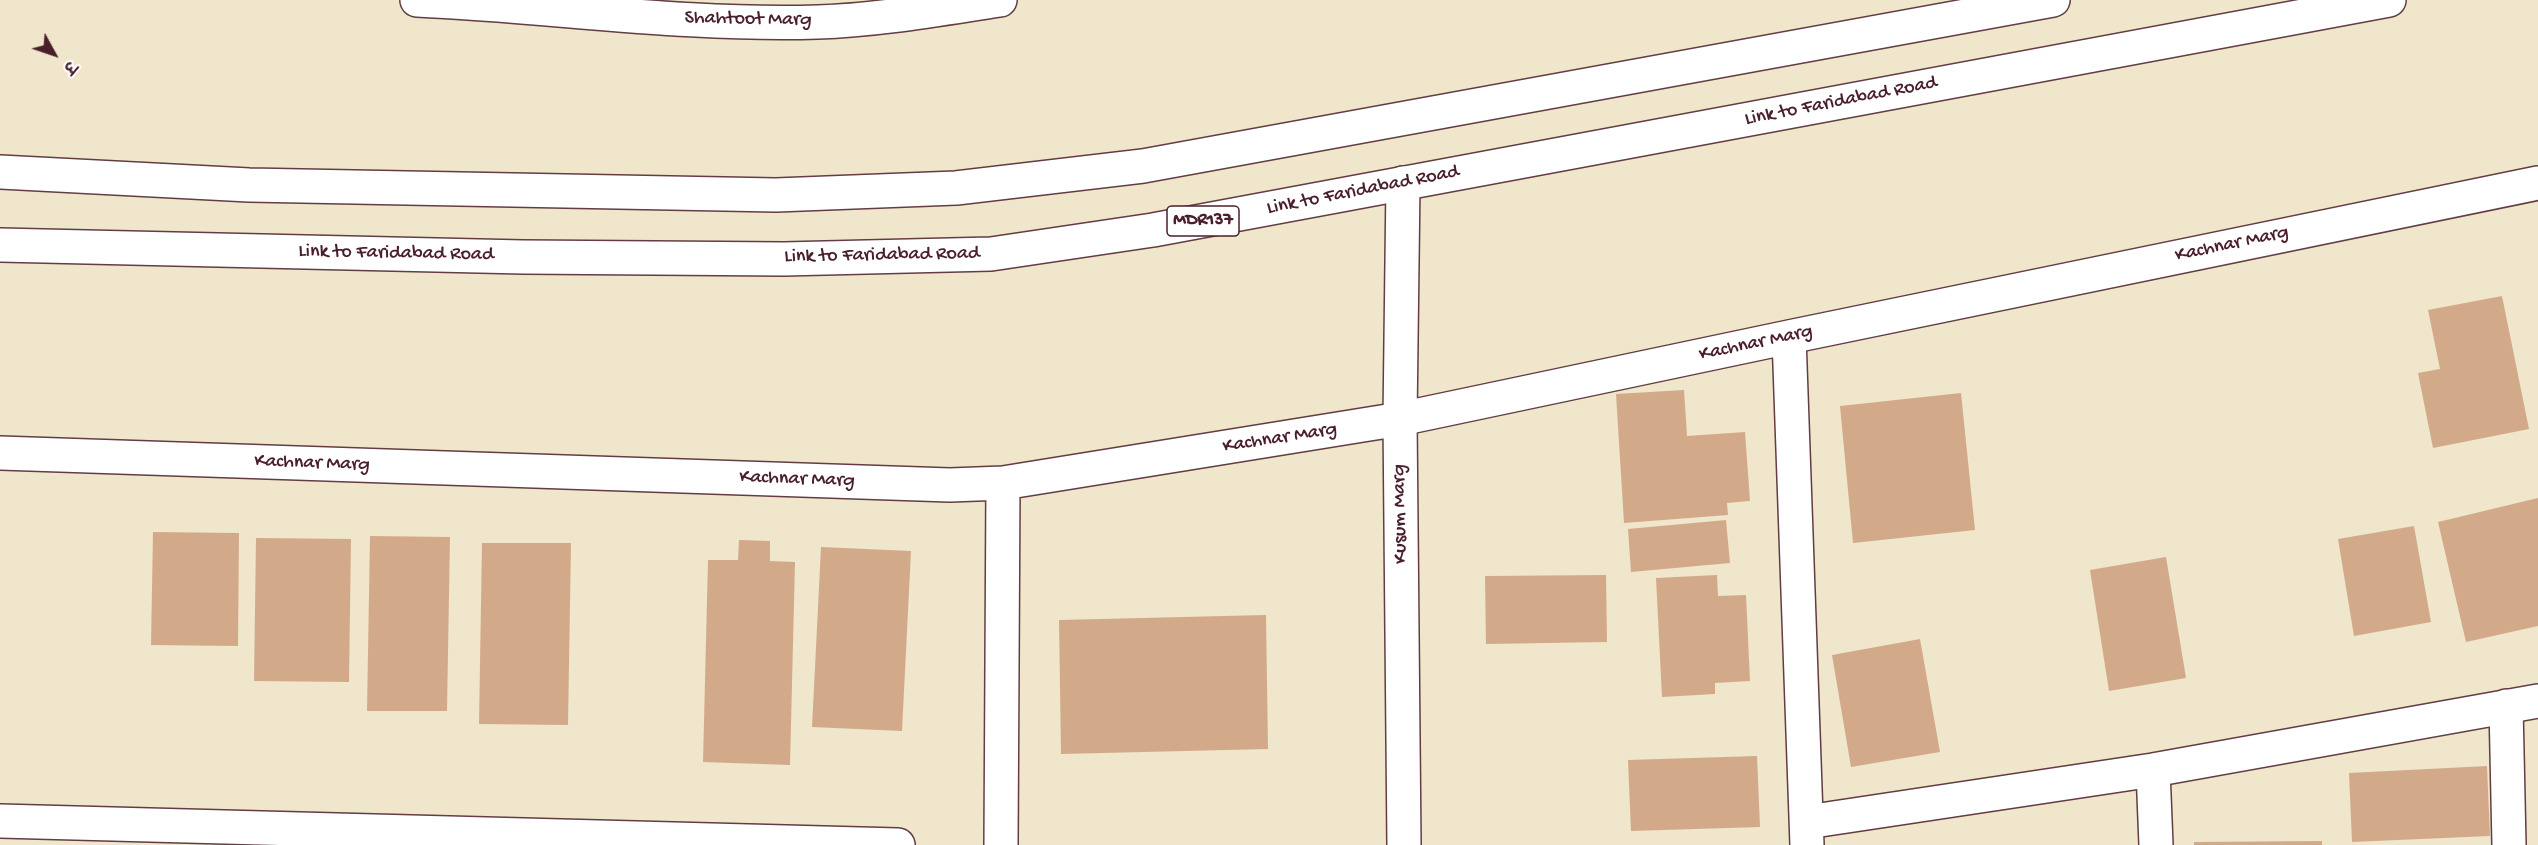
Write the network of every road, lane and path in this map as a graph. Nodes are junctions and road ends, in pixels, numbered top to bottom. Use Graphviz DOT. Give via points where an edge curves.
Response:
graph roads {
  1 [pos="417,0"];
  2 [pos="424,0"];
  3 [pos="1000,0"];
  4 [pos="2053,0"];
  5 [pos="2390,0"];
  6 [pos="472,2"];
  7 [pos="0,172"];
  8 [pos="1403,183"];
  9 [pos="2538,183"];
  10 [pos="0,245"];
  11 [pos="1789,337"];
  12 [pos="1400,419"];
  13 [pos="0,453"];
  14 [pos="1003,483"];
  15 [pos="2538,701"];
  16 [pos="2506,706"];
  17 [pos="2153,770"];
  18 [pos="0,821"];
  19 [pos="1807,833"];
  20 [pos="383,838"];
  21 [pos="898,845"];
  22 [pos="1001,845"];
  23 [pos="1404,845"];
  24 [pos="2156,845"];
  25 [pos="2509,845"];
  1 -- 2 [label="street, Shahtoot Marg"];
  2 -- 6 [label="street, Shahtoot Marg"];
  3 -- 6 [label="street, Shahtoot Marg" via="918,13 819,22 698,20"];
  4 -- 7 [label="street" via="1143,166 956,188 765,195 249,185"];
  5 -- 8 [label="street, Link to Faridabad Road / MDR137"];
  8 -- 10 [label="street, Link to Faridabad Road / MDR137" via="1153,230 991,254 784,259 535,257"];
  8 -- 12 [label="street, Kusum Marg"];
  9 -- 11 [label="street, Kachnar Marg"];
  11 -- 12 [label="street, Kachnar Marg"];
  11 -- 19 [label="street"];
  12 -- 14 [label="street, Kachnar Marg"];
  12 -- 23 [label="street, Kusum Marg"];
  13 -- 14 [label="street, Kachnar Marg" via="950,485"];
  14 -- 22 [label="street"];
  15 -- 16 [label="street"];
  16 -- 17 [label="street"];
  16 -- 25 [label="street"];
  17 -- 19 [label="street"];
  17 -- 24 [label="street"];
  18 -- 20 [label="street"];
  20 -- 21 [label="street"];
}
